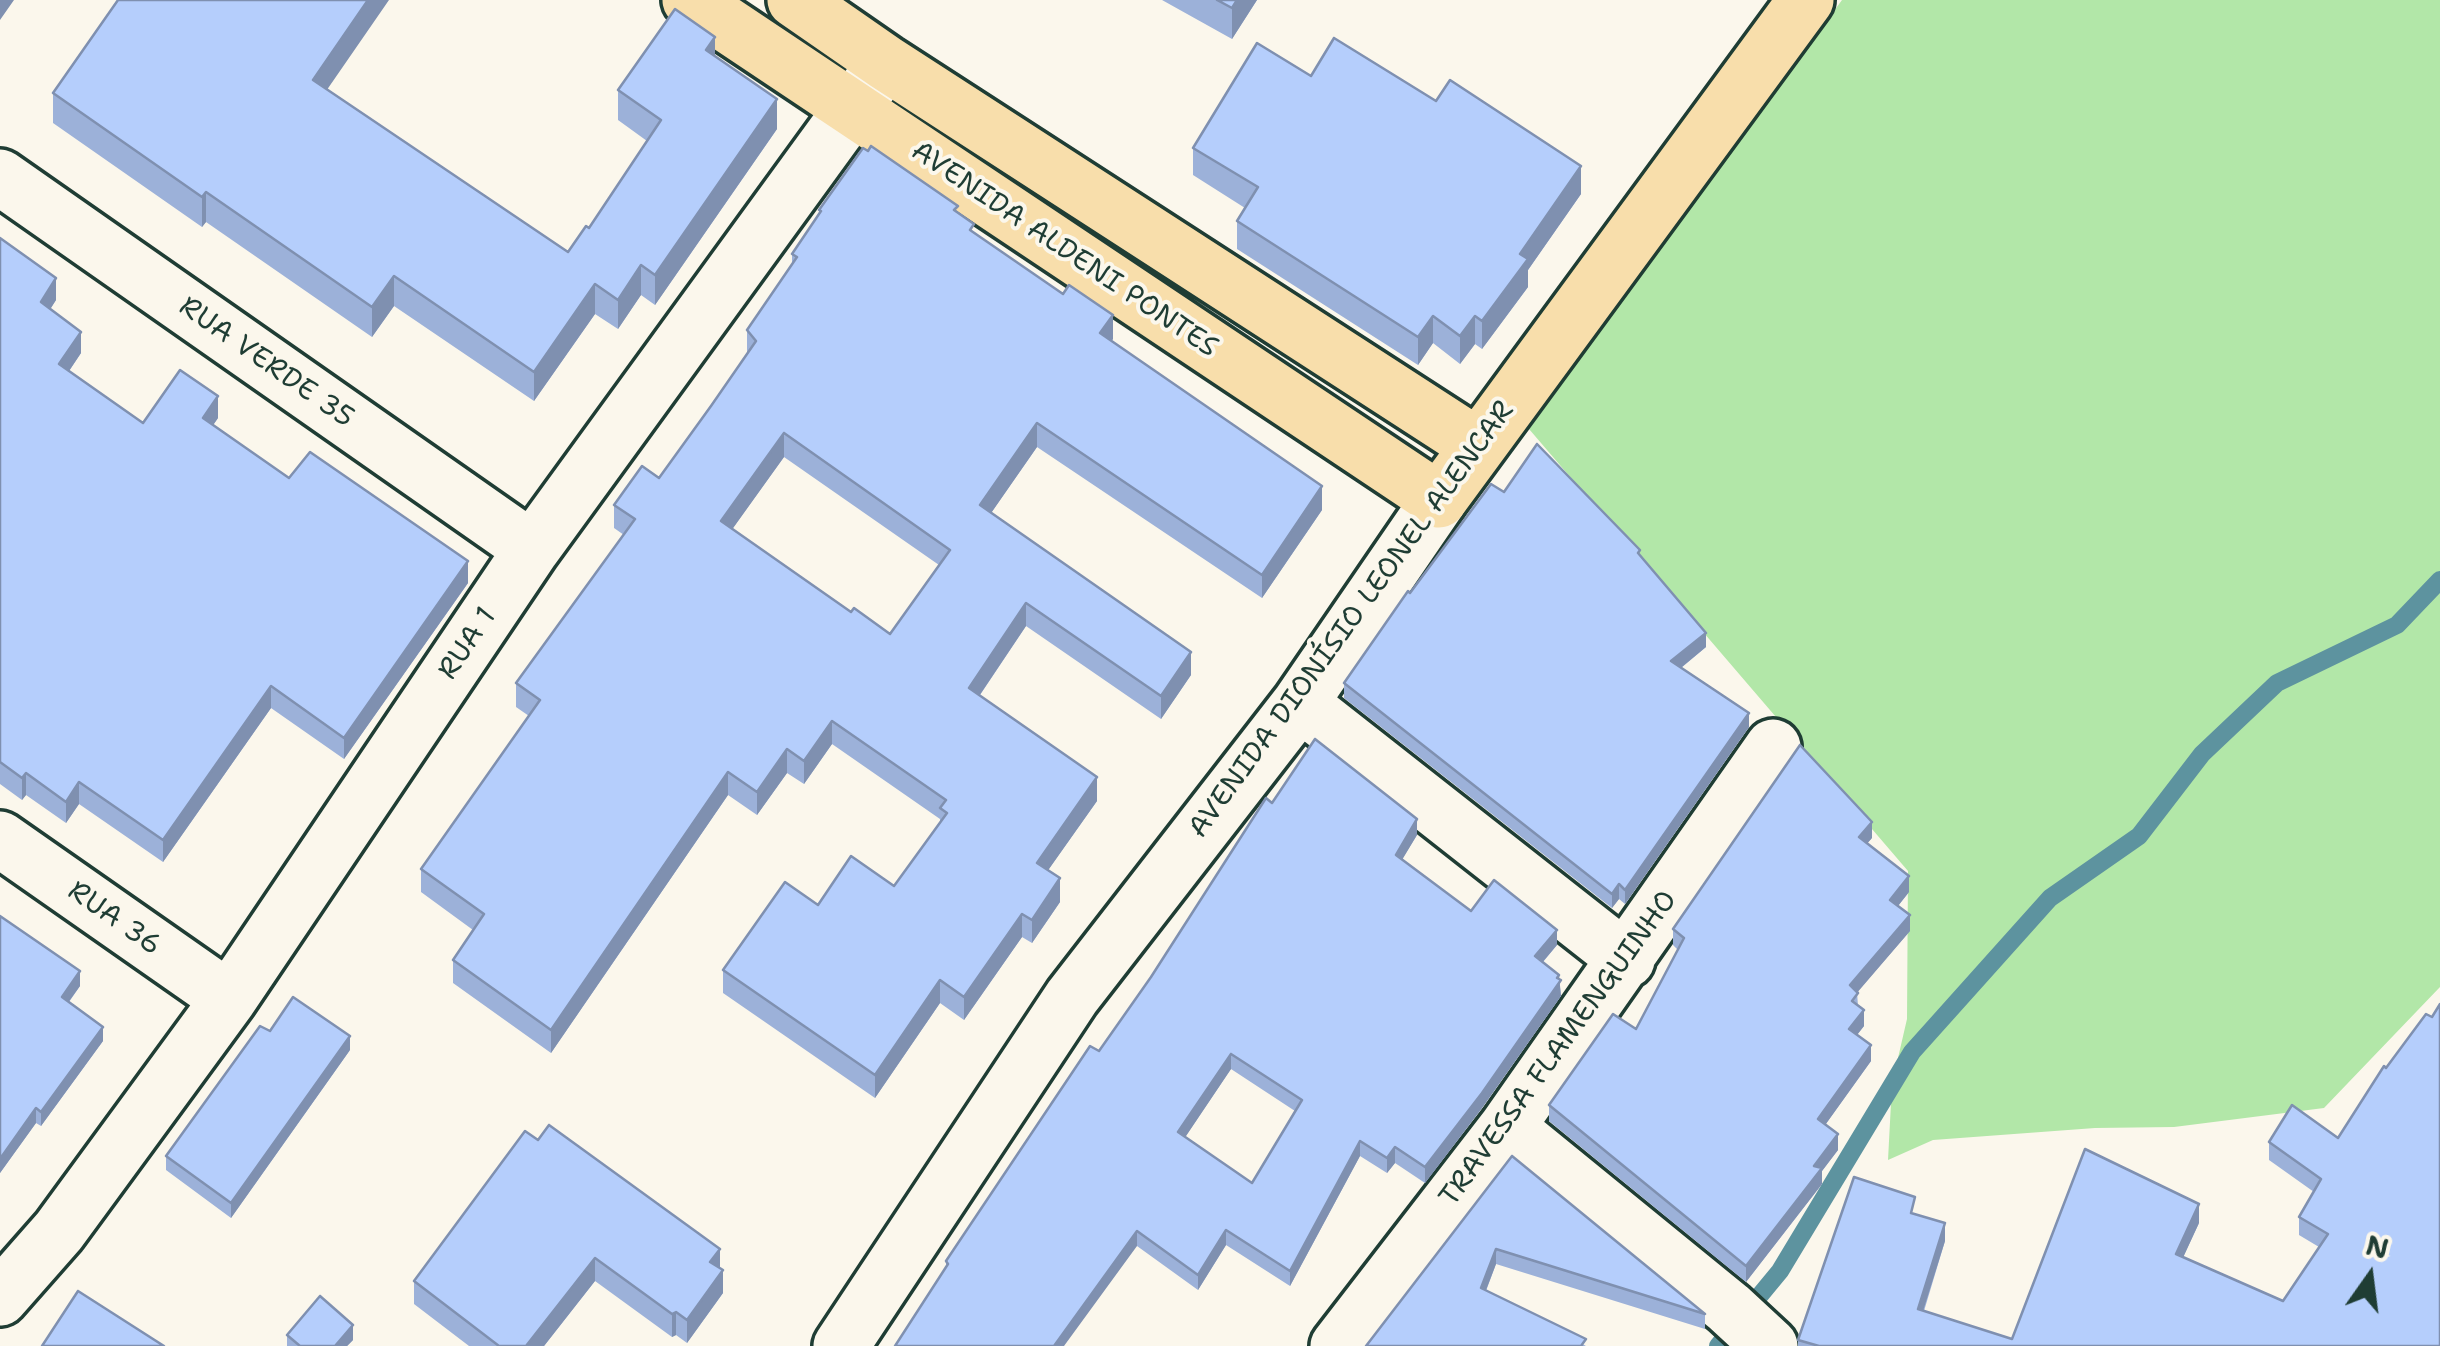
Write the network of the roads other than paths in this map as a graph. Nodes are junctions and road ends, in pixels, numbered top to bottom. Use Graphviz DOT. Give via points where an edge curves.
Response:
graph roads {
  1 [pos="690,0"];
  2 [pos="795,0"];
  3 [pos="1806,0"];
  4 [pos="886,63"];
  5 [pos="853,109"];
  6 [pos="0,178"];
  7 [pos="1478,446"];
  8 [pos="1439,500"];
  9 [pos="532,549"];
  10 [pos="1300,703"];
  11 [pos="1773,747"];
  12 [pos="0,839"];
  13 [pos="1627,960"];
  14 [pos="229,998"];
  15 [pos="1507,1127"];
  16 [pos="0,1298"];
  17 [pos="840,1346"];
  18 [pos="1338,1346"];
  19 [pos="1770,1346"];
  1 -- 5 [label="main road, AVENIDA ALDENI PONTES"];
  2 -- 4 [label="main road, AVENIDA ALDENI PONTES"];
  3 -- 7 [label="main road, AVENIDA DIONÍSIO LEONEL ALENCAR"];
  4 -- 5 [label="street, RUA 1"];
  4 -- 7 [label="main road, AVENIDA ALDENI PONTES"];
  5 -- 8 [label="main road, AVENIDA ALDENI PONTES"];
  5 -- 9 [label="street, RUA 1"];
  6 -- 9 [label="street, RUA VERDE 35"];
  7 -- 8 [label="main road, AVENIDA DIONÍSIO LEONEL ALENCAR"];
  8 -- 10 [label="street, AVENIDA DIONÍSIO LEONEL ALENCAR"];
  9 -- 14 [label="street, RUA 1"];
  10 -- 13 [label="street"];
  10 -- 17 [label="street, AVENIDA DIONÍSIO LEONEL ALENCAR" via="1072,997"];
  11 -- 13 [label="street, TRAVESSA FLAMENGUINHO"];
  12 -- 14 [label="street, RUA 36"];
  13 -- 15 [label="street, TRAVESSA FLAMENGUINHO"];
  14 -- 16 [label="street, RUA 1" via="59,1231"];
  15 -- 18 [label="street, TRAVESSA FLAMENGUINHO"];
  15 -- 19 [label="street"];
}
